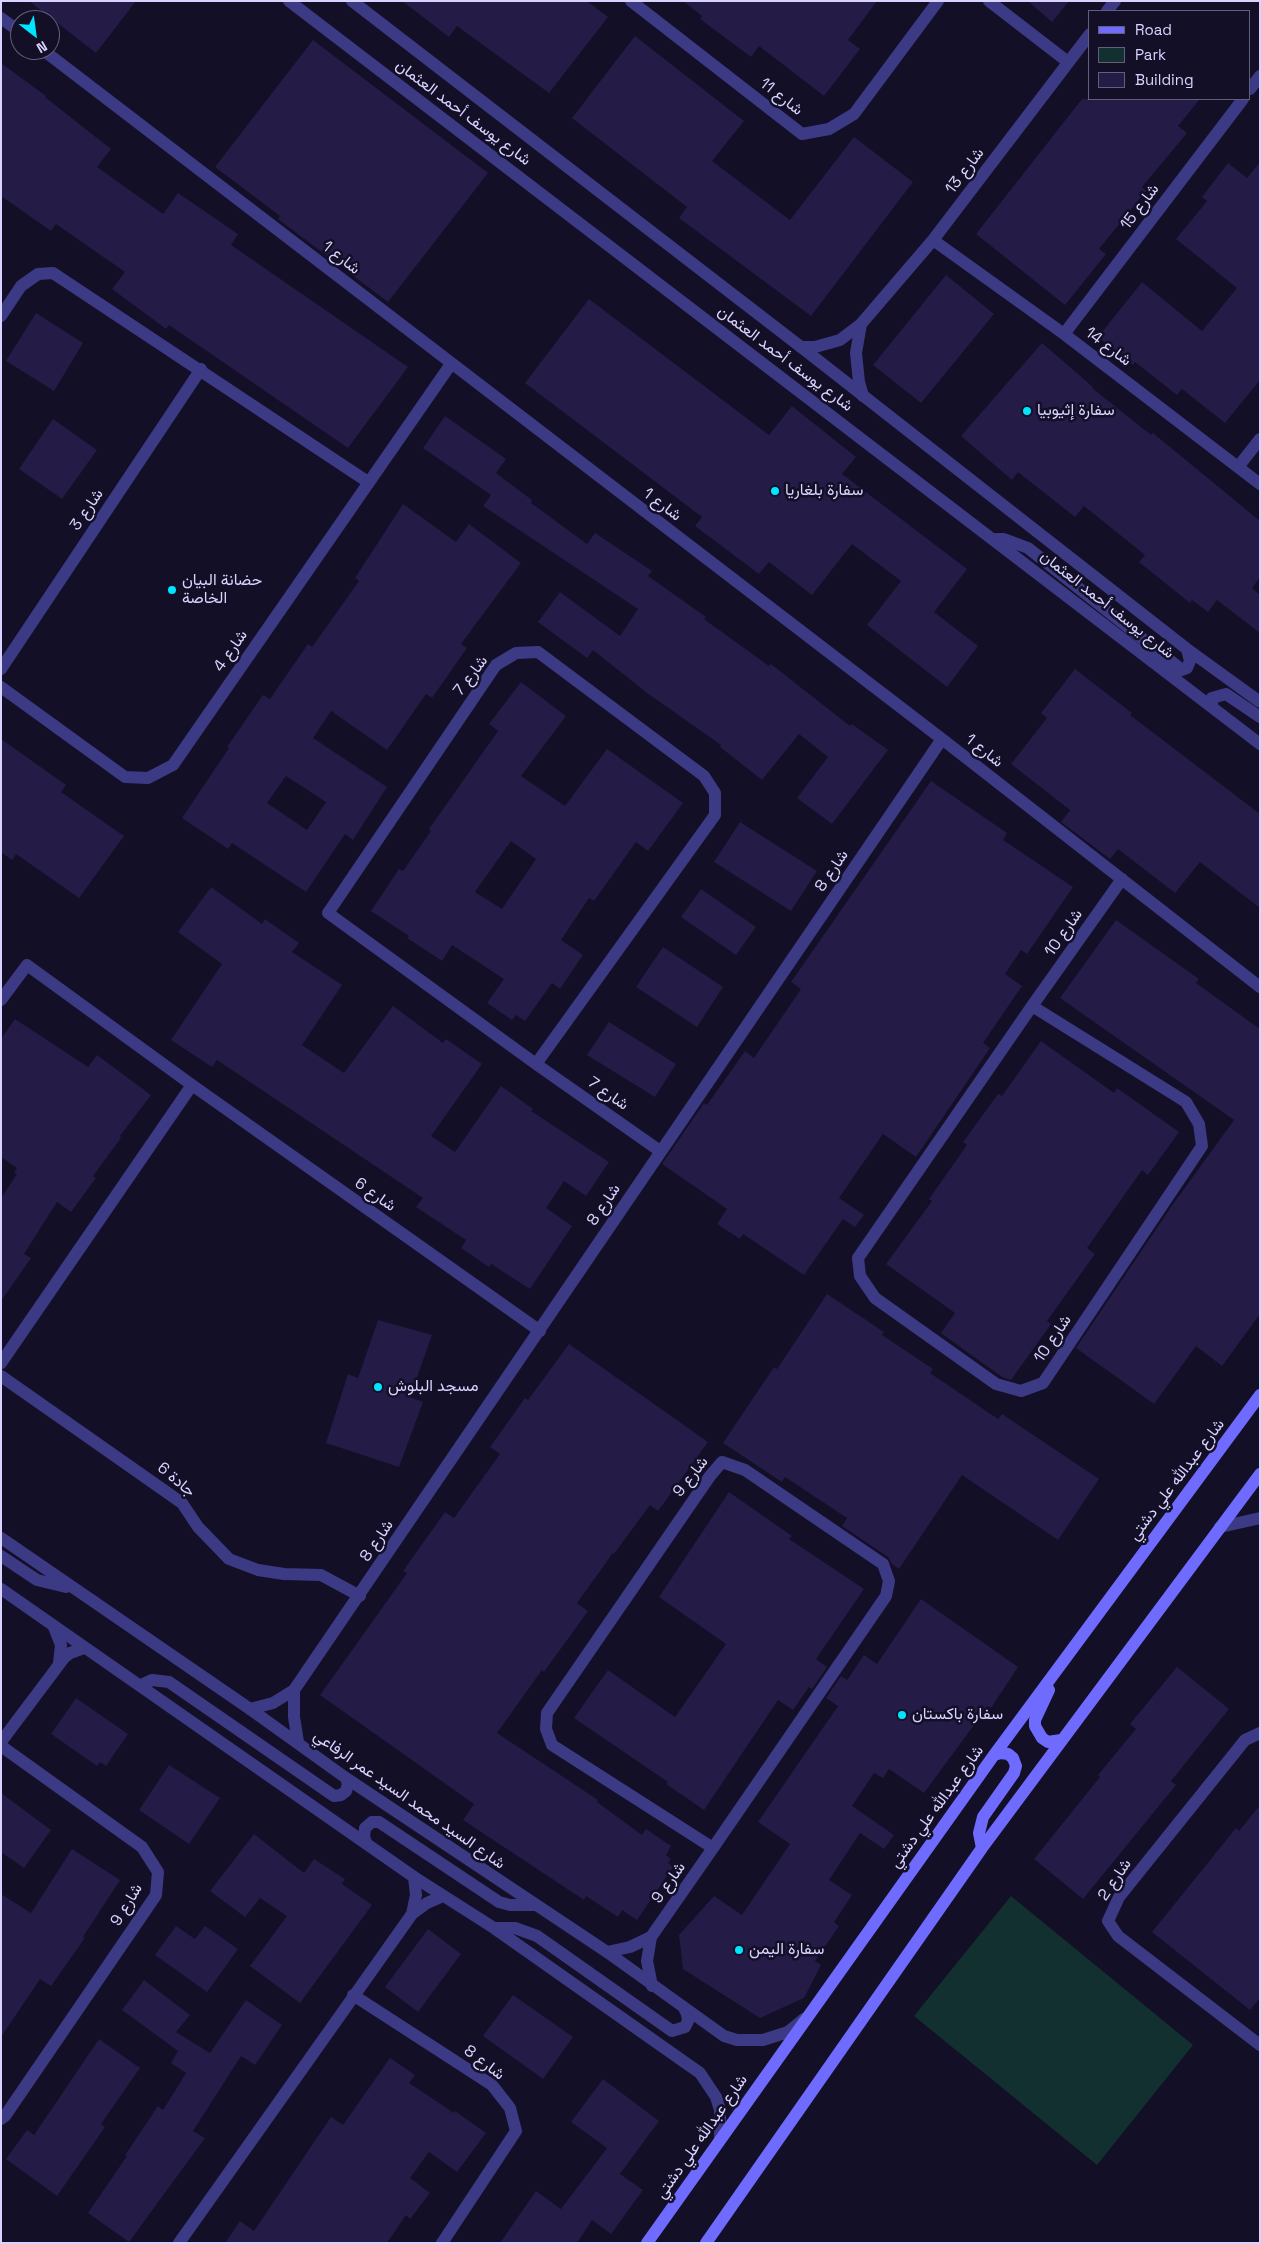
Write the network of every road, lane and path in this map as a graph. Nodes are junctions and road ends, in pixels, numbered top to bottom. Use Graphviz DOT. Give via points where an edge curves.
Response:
graph roads {
  1 [pos="289,1"];
  2 [pos="352,1"];
  3 [pos="631,1"];
  4 [pos="938,1"];
  5 [pos="989,1"];
  6 [pos="1088,37"];
  7 [pos="56,60"];
  8 [pos="1068,62"];
  9 [pos="1260,76"];
  10 [pos="1251,88"];
  11 [pos="1242,100"];
  12 [pos="933,240"];
  13 [pos="1,316"];
  14 [pos="861,324"];
  15 [pos="1064,334"];
  16 [pos="801,347"];
  17 [pos="451,364"];
  18 [pos="201,369"];
  19 [pos="863,396"];
  20 [pos="1260,439"];
  21 [pos="1238,467"];
  22 [pos="368,482"];
  23 [pos="1260,484"];
  24 [pos="993,538"];
  25 [pos="1187,649"];
  26 [pos="1,669"];
  27 [pos="1,687"];
  28 [pos="1260,702"];
  29 [pos="1212,706"];
  30 [pos="1260,717"];
  31 [pos="942,739"];
  32 [pos="1260,744"];
  33 [pos="1122,879"];
  34 [pos="1260,987"];
  35 [pos="1,1000"];
  36 [pos="1032,1006"];
  37 [pos="536,1064"];
  38 [pos="192,1085"];
  39 [pos="660,1151"];
  40 [pos="540,1331"];
  41 [pos="1,1362"];
  42 [pos="1,1376"];
  43 [pos="1260,1395"];
  44 [pos="1260,1474"];
  45 [pos="1260,1518"];
  46 [pos="1220,1527"];
  47 [pos="1,1538"];
  48 [pos="1,1556"];
  49 [pos="73,1588"];
  50 [pos="1,1589"];
  51 [pos="360,1596"];
  52 [pos="54,1627"];
  53 [pos="84,1648"];
  54 [pos="59,1663"];
  55 [pos="1062,1663"];
  56 [pos="141,1685"];
  57 [pos="294,1690"];
  58 [pos="250,1709"];
  59 [pos="1260,1733"];
  60 [pos="1061,1740"];
  61 [pos="1,1742"];
  62 [pos="298,1742"];
  63 [pos="1,1746"];
  64 [pos="994,1755"];
  65 [pos="346,1778"];
  66 [pos="366,1842"];
  67 [pos="713,1848"];
  68 [pos="982,1848"];
  69 [pos="414,1877"];
  70 [pos="443,1896"];
  71 [pos="534,1906"];
  72 [pos="412,1914"];
  73 [pos="494,1928"];
  74 [pos="651,1937"];
  75 [pos="607,1952"];
  76 [pos="652,1986"];
  77 [pos="354,1994"];
  78 [pos="684,2008"];
  79 [pos="808,2016"];
  80 [pos="1260,2045"];
  81 [pos="1,2119"];
  82 [pos="720,2138"];
  83 [pos="179,2243"];
  84 [pos="442,2243"];
  85 [pos="647,2243"];
  86 [pos="706,2243"];
  1 -- 24 [label="street, شارع يوسف أحمد العثمان"];
  2 -- 16 [label="street, شارع يوسف أحمد العثمان"];
  3 -- 4 [label="street, شارع 11" via="802,134 829,129 854,114"];
  5 -- 8 [label="street"];
  6 -- 8 [label="street, شارع 13"];
  7 -- 17 [label="street, شارع 1"];
  8 -- 12 [label="street, شارع 13"];
  9 -- 10 [label="street"];
  11 -- 15 [label="street, شارع 15"];
  12 -- 14 [label="street, شارع 13"];
  12 -- 15 [label="street, شارع 14"];
  13 -- 18 [label="street" via="21,286 38,274 53,272"];
  14 -- 16 [label="street, شارع 13" via="840,340"];
  14 -- 19 [label="street" via="856,353"];
  15 -- 21 [label="street, شارع 14"];
  16 -- 19 [label="street, شارع يوسف أحمد العثمان"];
  17 -- 22 [label="street, شارع 4"];
  17 -- 31 [label="street, شارع 1"];
  18 -- 22 [label="street"];
  18 -- 26 [label="street, شارع 3"];
  19 -- 25 [label="street, شارع يوسف أحمد العثمان"];
  20 -- 21 [label="street"];
  21 -- 23 [label="street, شارع 14"];
  22 -- 27 [label="street, شارع 4" via="172,765 148,778 125,777"];
  24 -- 25 [label="street" via="1028,548 1182,670 1190,661"];
  24 -- 29 [label="street, شارع يوسف أحمد العثمان"];
  25 -- 28 [label="street, شارع يوسف أحمد العثمان"];
  29 -- 30 [label="street" via="1212,698 1226,694"];
  29 -- 32 [label="street, شارع يوسف أحمد العثمان"];
  31 -- 33 [label="street, شارع 1"];
  31 -- 39 [label="street, شارع 8"];
  33 -- 34 [label="street, شارع 1"];
  33 -- 36 [label="street, شارع 10"];
  35 -- 38 [label="street, شارع 6" via="27,965"];
  36 -- 36 [label="street, شارع 10" via="858,1258 860,1276 875,1298 996,1384 1021,1391 1043,1383 1202,1146 1199,1124 1186,1102"];
  37 -- 37 [label="street, شارع 7" via="328,913 496,666 516,653 538,652 704,776 715,793 715,815"];
  37 -- 39 [label="street, شارع 7"];
  38 -- 40 [label="street, شارع 6"];
  38 -- 41 [label="street"];
  39 -- 40 [label="street, شارع 8"];
  40 -- 51 [label="street, شارع 8"];
  42 -- 51 [label="street, جادة 6" via="182,1503 198,1527 229,1559 258,1570 321,1575"];
  43 -- 55 [label="main road, شارع عبدالله علي دشتي"];
  44 -- 46 [label="main road"];
  45 -- 46 [label="street"];
  46 -- 60 [label="main road"];
  47 -- 49 [label="street, شارع السيد محمد السيد عمر الرفاعي"];
  48 -- 49 [label="street" via="37,1580"];
  49 -- 58 [label="street, شارع السيد محمد السيد عمر الرفاعي"];
  50 -- 52 [label="street"];
  51 -- 57 [label="street, شارع 8"];
  52 -- 53 [label="street"];
  52 -- 54 [label="street" via="61,1645"];
  53 -- 54 [label="street" via="70,1653"];
  53 -- 56 [label="street"];
  54 -- 61 [label="street"];
  55 -- 60 [label="main road" via="1035,1726 1048,1742"];
  55 -- 64 [label="main road, شارع عبدالله علي دشتي"];
  56 -- 65 [label="street" via="152,1680 168,1682 334,1796 346,1790"];
  56 -- 66 [label="street"];
  57 -- 58 [label="street, شارع 8" via="273,1703"];
  57 -- 62 [label="street"];
  58 -- 62 [label="street, شارع السيد محمد السيد عمر الرفاعي"];
  59 -- 80 [label="street, شارع 2" via="1245,1740 1119,1897 1108,1921 1118,1936"];
  60 -- 68 [label="main road"];
  62 -- 65 [label="street, شارع السيد محمد السيد عمر الرفاعي"];
  63 -- 81 [label="street, شارع 9" via="142,1847 158,1872 156,1894"];
  64 -- 68 [label="main road" via="1008,1754 1016,1766 983,1818 979,1833"];
  64 -- 79 [label="main road, شارع عبدالله علي دشتي"];
  65 -- 71 [label="street, شارع السيد محمد السيد عمر الرفاعي"];
  66 -- 69 [label="street"];
  66 -- 71 [label="street" via="365,1828 372,1822 379,1822 499,1902"];
  67 -- 67 [label="street, شارع 9" via="886,1596 889,1581 883,1564 745,1470 722,1462 546,1713 546,1729 552,1744"];
  67 -- 74 [label="street, شارع 9"];
  68 -- 86 [label="main road"];
  69 -- 70 [label="street"];
  69 -- 72 [label="street" via="416,1895"];
  70 -- 72 [label="street"];
  70 -- 73 [label="street"];
  71 -- 75 [label="street, شارع السيد محمد السيد عمر الرفاعي"];
  72 -- 77 [label="street"];
  73 -- 78 [label="street" via="515,1928 537,1936 672,2031 685,2027 688,2021"];
  73 -- 82 [label="street" via="700,2073 716,2097 720,2110"];
  74 -- 75 [label="street, شارع 9" via="630,1948"];
  74 -- 76 [label="street, شارع 9" via="647,1961"];
  75 -- 76 [label="street, شارع السيد محمد السيد عمر الرفاعي"];
  76 -- 78 [label="street, شارع السيد محمد السيد عمر الرفاعي"];
  77 -- 83 [label="street"];
  77 -- 84 [label="street, شارع 8" via="492,2085 510,2108 516,2131"];
  78 -- 79 [label="street, شارع السيد محمد السيد عمر الرفاعي" via="724,2036 750,2041 776,2037"];
  79 -- 82 [label="main road, شارع عبدالله علي دشتي"];
  82 -- 85 [label="main road, شارع عبدالله علي دشتي"];
}
